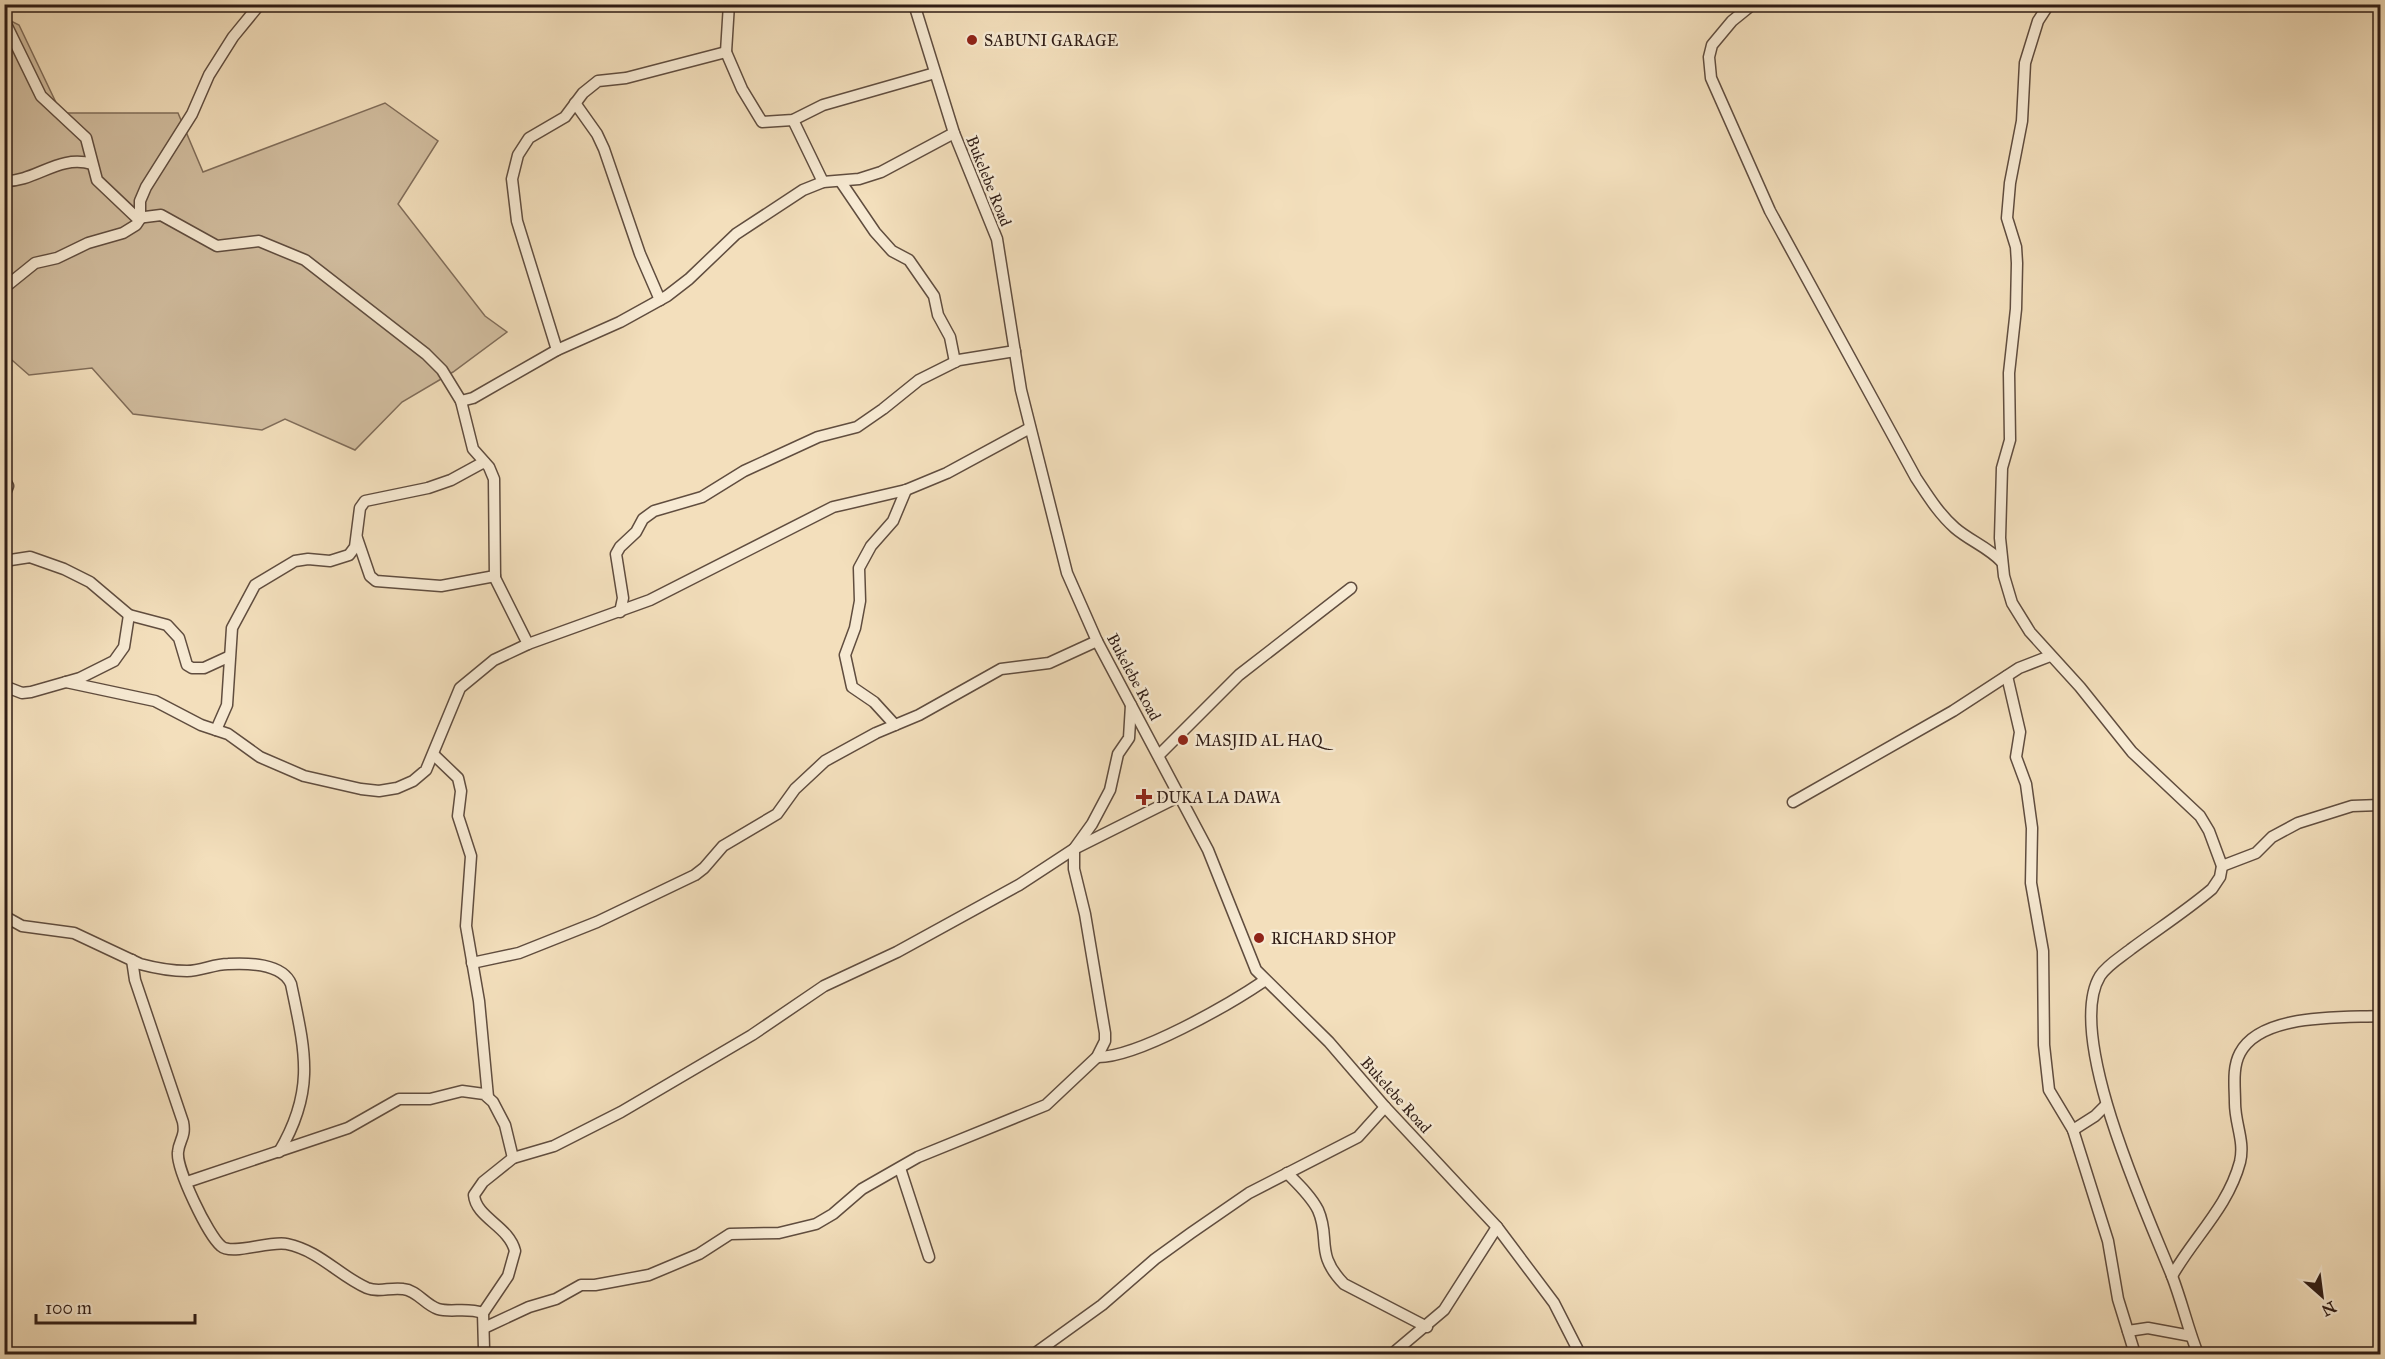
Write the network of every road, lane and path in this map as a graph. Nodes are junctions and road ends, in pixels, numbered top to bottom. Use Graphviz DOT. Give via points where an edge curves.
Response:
graph roads {
  1 [pos="260,4"];
  2 [pos="729,4"];
  3 [pos="914,4"];
  4 [pos="1753,4"];
  5 [pos="2049,4"];
  6 [pos="4,20"];
  7 [pos="726,52"];
  8 [pos="935,73"];
  9 [pos="575,103"];
  10 [pos="793,120"];
  11 [pos="954,133"];
  12 [pos="92,164"];
  13 [pos="4,181"];
  14 [pos="823,182"];
  15 [pos="842,182"];
  16 [pos="140,219"];
  17 [pos="4,288"];
  18 [pos="660,300"];
  19 [pos="557,350"];
  20 [pos="1015,351"];
  21 [pos="955,362"];
  22 [pos="461,401"];
  23 [pos="1030,428"];
  24 [pos="484,462"];
  25 [pos="4,479"];
  26 [pos="906,490"];
  27 [pos="4,496"];
  28 [pos="357,536"];
  29 [pos="4,561"];
  30 [pos="2002,562"];
  31 [pos="495,576"];
  32 [pos="1352,588"];
  33 [pos="620,612"];
  34 [pos="129,615"];
  35 [pos="1098,642"];
  36 [pos="528,644"];
  37 [pos="2050,656"];
  38 [pos="228,657"];
  39 [pos="2007,676"];
  40 [pos="66,682"];
  41 [pos="4,686"];
  42 [pos="1131,705"];
  43 [pos="895,724"];
  44 [pos="216,730"];
  45 [pos="434,755"];
  46 [pos="1160,755"];
  47 [pos="1180,796"];
  48 [pos="1793,802"];
  49 [pos="2380,805"];
  50 [pos="1074,849"];
  51 [pos="2222,866"];
  52 [pos="4,916"];
  53 [pos="132,960"];
  54 [pos="472,963"];
  55 [pos="1264,981"];
  56 [pos="2380,1016"];
  57 [pos="1097,1057"];
  58 [pos="488,1097"];
  59 [pos="2106,1105"];
  60 [pos="1385,1107"];
  61 [pos="2073,1130"];
  62 [pos="279,1152"];
  63 [pos="513,1158"];
  64 [pos="900,1168"];
  65 [pos="1287,1173"];
  66 [pos="187,1182"];
  67 [pos="1497,1227"];
  68 [pos="929,1257"];
  69 [pos="2172,1276"];
  70 [pos="483,1312"];
  71 [pos="1427,1327"];
  72 [pos="484,1328"];
  73 [pos="2128,1331"];
  74 [pos="2191,1336"];
  75 [pos="485,1353"];
  76 [pos="1034,1354"];
  77 [pos="1392,1354"];
  78 [pos="1580,1354"];
  79 [pos="2135,1354"];
  80 [pos="2198,1354"];
  1 -- 16 [label="street" via="219,59 192,114 146,187 140,201"];
  2 -- 7 [label="street"];
  3 -- 8 [label="street, Bukelebe Road"];
  4 -- 30 [label="street" via="1719,35 1709,57 1711,78 1760,188 1916,478 1944,517"];
  5 -- 30 [label="street" via="2038,21 2025,63 2022,122 2007,218 2016,247 2016,275 2009,373 2010,440 2002,468"];
  6 -- 12 [label="street" via="41,96 86,138"];
  7 -- 9 [label="street" via="626,78 598,81"];
  7 -- 10 [label="street" via="759,120"];
  8 -- 10 [label="street" via="824,105"];
  8 -- 11 [label="street, Bukelebe Road"];
  9 -- 18 [label="street" via="604,149"];
  9 -- 19 [label="street" via="565,117 529,138 518,155 512,180 517,221"];
  10 -- 14 [label="street"];
  11 -- 15 [label="street" via="881,172"];
  11 -- 20 [label="street, Bukelebe Road" via="997,239"];
  12 -- 13 [label="street" via="75,160 20,180"];
  12 -- 16 [label="street" via="97,180 109,194"];
  14 -- 15 [label="street"];
  14 -- 18 [label="street" via="782,202 736,234 689,279"];
  15 -- 21 [label="street" via="875,232 892,251 909,260 934,296"];
  16 -- 17 [label="street" via="123,234 35,263"];
  16 -- 22 [label="street" via="161,215 217,246 259,241 305,260 426,354 442,370"];
  18 -- 19 [label="street"];
  19 -- 22 [label="street"];
  20 -- 21 [label="street"];
  20 -- 23 [label="street, Bukelebe Road"];
  21 -- 33 [label="street" via="919,380 857,427 823,435 744,471 702,498 647,515 616,554 623,598"];
  22 -- 24 [label="street" via="473,449"];
  23 -- 26 [label="street" via="947,473"];
  23 -- 35 [label="street, Bukelebe Road" via="1067,573"];
  24 -- 28 [label="street" via="428,488 365,501 360,508"];
  24 -- 31 [label="street" via="494,478"];
  25 -- 27 [label="street" via="8,486"];
  26 -- 33 [label="street" via="823,512"];
  26 -- 43 [label="street" via="893,521 871,546 859,568 860,601 845,655 852,687"];
  28 -- 31 [label="street" via="370,576 376,581 441,586"];
  28 -- 38 [label="street" via="352,551 342,559 295,561 258,582 232,628"];
  29 -- 34 [label="street" via="34,558 82,576"];
  30 -- 37 [label="street" via="2012,603"];
  31 -- 36 [label="street"];
  32 -- 46 [label="street" via="1239,675"];
  33 -- 36 [label="street"];
  34 -- 38 [label="street" via="171,628 192,668 204,668"];
  34 -- 40 [label="street" via="126,640 118,657 100,670"];
  35 -- 42 [label="street, Bukelebe Road"];
  35 -- 43 [label="street" via="1049,663 1001,669 919,715"];
  36 -- 45 [label="street" via="494,660 463,685"];
  37 -- 39 [label="street"];
  37 -- 51 [label="street" via="2132,752 2193,809 2209,831"];
  38 -- 44 [label="street" via="227,705"];
  39 -- 48 [label="street"];
  39 -- 61 [label="street" via="2020,732 2016,757 2026,783 2032,828 2031,883 2043,951 2048,1080 2051,1096"];
  40 -- 41 [label="street" via="26,693"];
  40 -- 44 [label="street" via="155,701"];
  42 -- 46 [label="street, Bukelebe Road"];
  42 -- 50 [label="street" via="1130,734 1118,754 1110,790"];
  43 -- 54 [label="street" via="822,762 777,814 723,846 694,875 597,922 519,953"];
  44 -- 45 [label="street" via="287,770 361,789 386,790 413,781 426,770"];
  45 -- 54 [label="street" via="453,771 460,786 458,816 471,856 466,916"];
  46 -- 47 [label="street, Bukelebe Road"];
  47 -- 50 [label="street"];
  47 -- 55 [label="street, Bukelebe Road" via="1208,850 1248,953"];
  49 -- 51 [label="street" via="2352,806 2290,826 2256,853"];
  50 -- 57 [label="street" via="1074,869 1104,1021 1105,1041"];
  50 -- 63 [label="street" via="897,952 824,986 752,1035 621,1112 554,1146"];
  51 -- 59 [label="street" via="2212,889 2108,967 2098,981 2093,1025"];
  52 -- 53 [label="street" via="22,926 74,933"];
  53 -- 62 [label="street" via="184,971 227,964 268,967 288,977 305,1075 299,1113"];
  53 -- 66 [label="street" via="183,1122 184,1136 177,1153"];
  54 -- 58 [label="street"];
  55 -- 57 [label="street" via="1230,1005 1153,1041"];
  55 -- 60 [label="street, Bukelebe Road" via="1329,1042"];
  56 -- 69 [label="street" via="2295,1022 2264,1031 2246,1044 2234,1073 2235,1109 2242,1142 2240,1161 2217,1213 2186,1251"];
  57 -- 64 [label="street" via="1036,1111 982,1130"];
  58 -- 62 [label="street" via="462,1091 430,1099 399,1099 348,1128"];
  58 -- 63 [label="street" via="505,1125"];
  59 -- 61 [label="street"];
  59 -- 69 [label="street" via="2126,1166"];
  60 -- 65 [label="street" via="1358,1137"];
  60 -- 67 [label="street, Bukelebe Road"];
  61 -- 73 [label="street" via="2108,1241"];
  62 -- 66 [label="street"];
  63 -- 70 [label="street" via="483,1182 474,1195 479,1209 501,1227 515,1251 508,1276"];
  64 -- 68 [label="street"];
  64 -- 72 [label="street" via="862,1189 816,1224 785,1232 730,1234 699,1254 659,1271 581,1286"];
  65 -- 71 [label="street" via="1319,1213 1326,1258 1344,1284"];
  65 -- 76 [label="street" via="1249,1193 1167,1250 1118,1293"];
  66 -- 70 [label="street" via="196,1208 226,1249 274,1242 290,1244 324,1259 368,1288 406,1289 440,1310 469,1308"];
  67 -- 71 [label="street" via="1444,1310"];
  67 -- 78 [label="street, Bukelebe Road" via="1554,1303"];
  69 -- 74 [label="street"];
  70 -- 72 [label="street"];
  71 -- 77 [label="street"];
  72 -- 75 [label="street"];
  73 -- 74 [label="street" via="2148,1328"];
  73 -- 79 [label="street"];
  74 -- 80 [label="street"];
}
